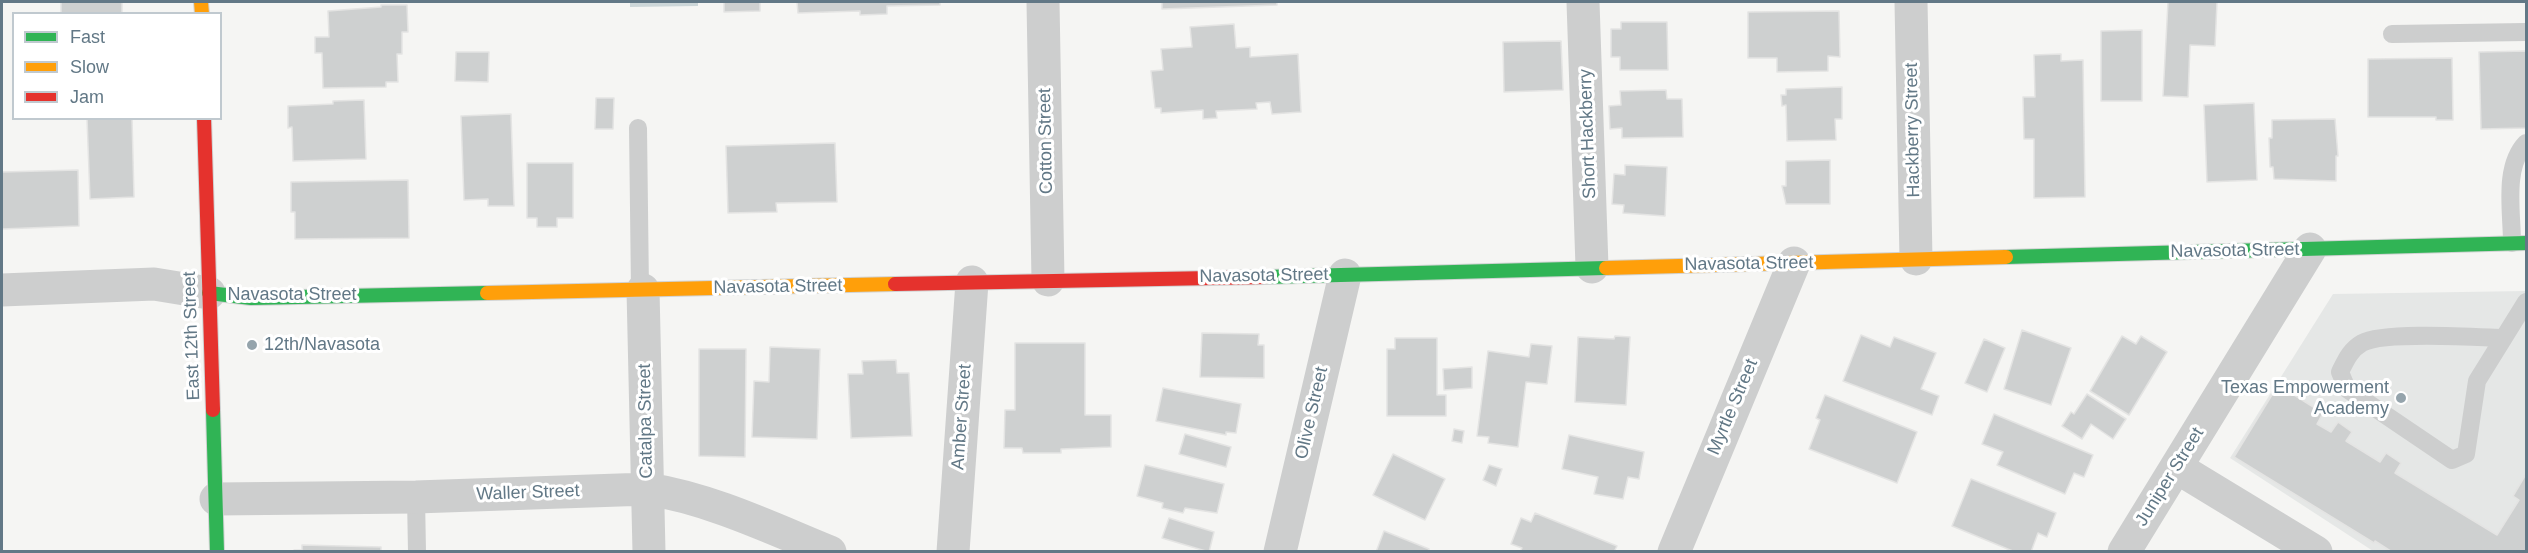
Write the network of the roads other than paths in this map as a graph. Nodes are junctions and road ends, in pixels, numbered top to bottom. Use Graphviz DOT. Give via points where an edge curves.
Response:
graph roads {
  1 [pos="1043,2"];
  2 [pos="1583,2"];
  3 [pos="1911,2"];
  4 [pos="2526,32"];
  5 [pos="2392,34"];
  6 [pos="204,120"];
  7 [pos="638,128"];
  8 [pos="2526,143"];
  9 [pos="2519,243"];
  10 [pos="2310,249"];
  11 [pos="1916,259"];
  12 [pos="1794,263"];
  13 [pos="1592,267"];
  14 [pos="1345,275"];
  15 [pos="1048,280"];
  16 [pos="972,282"];
  17 [pos="2,290"];
  18 [pos="642,290"];
  19 [pos="209,293"];
  20 [pos="2526,302"];
  21 [pos="2504,338"];
  22 [pos="2176,466"];
  23 [pos="648,489"];
  24 [pos="416,497"];
  25 [pos="216,499"];
  26 [pos="217,552"];
  27 [pos="417,552"];
  28 [pos="649,552"];
  29 [pos="830,552"];
  30 [pos="953,552"];
  31 [pos="1280,552"];
  32 [pos="1674,552"];
  33 [pos="2124,552"];
  34 [pos="2316,552"];
  1 -- 15 [label="street, Cotton Street"];
  2 -- 13 [label="street, Short Hackberry"];
  3 -- 11 [label="street, Hackberry Street"];
  4 -- 5 [label="lane"];
  6 -- 19 [label="street, East 12th Street"];
  7 -- 18 [label="lane"];
  8 -- 9 [label="lane" via="2512,170"];
  9 -- 10 [label="street, Navasota Street"];
  10 -- 11 [label="street, Navasota Street"];
  10 -- 22 [label="street, Juniper Street"];
  11 -- 12 [label="street, Navasota Street"];
  12 -- 13 [label="street, Navasota Street"];
  12 -- 32 [label="street, Myrtle Street"];
  13 -- 14 [label="street, Navasota Street"];
  14 -- 15 [label="street, Navasota Street"];
  14 -- 31 [label="street, Olive Street"];
  15 -- 16 [label="street, Navasota Street"];
  16 -- 18 [label="street, Navasota Street"];
  16 -- 30 [label="street, Amber Street"];
  17 -- 19 [label="street, Navasota Street" via="154,284"];
  18 -- 19 [label="street, Navasota Street" via="241,298"];
  18 -- 23 [label="street, Catalpa Street"];
  19 -- 25 [label="street, East 12th Street"];
  20 -- 21 [label="lane"];
  21 -- 21 [label="lane" via="2476,381 2466,454 2452,460 2347,389 2340,372 2348,354 2364,342 2380,338"];
  22 -- 33 [label="street, Juniper Street"];
  22 -- 34 [label="street"];
  23 -- 24 [label="street, Waller Street"];
  23 -- 28 [label="street, Catalpa Street"];
  23 -- 29 [label="street, Waller Street" via="705,503"];
  24 -- 25 [label="street, Waller Street"];
  24 -- 27 [label="lane"];
  25 -- 26 [label="street, East 12th Street"];
}
